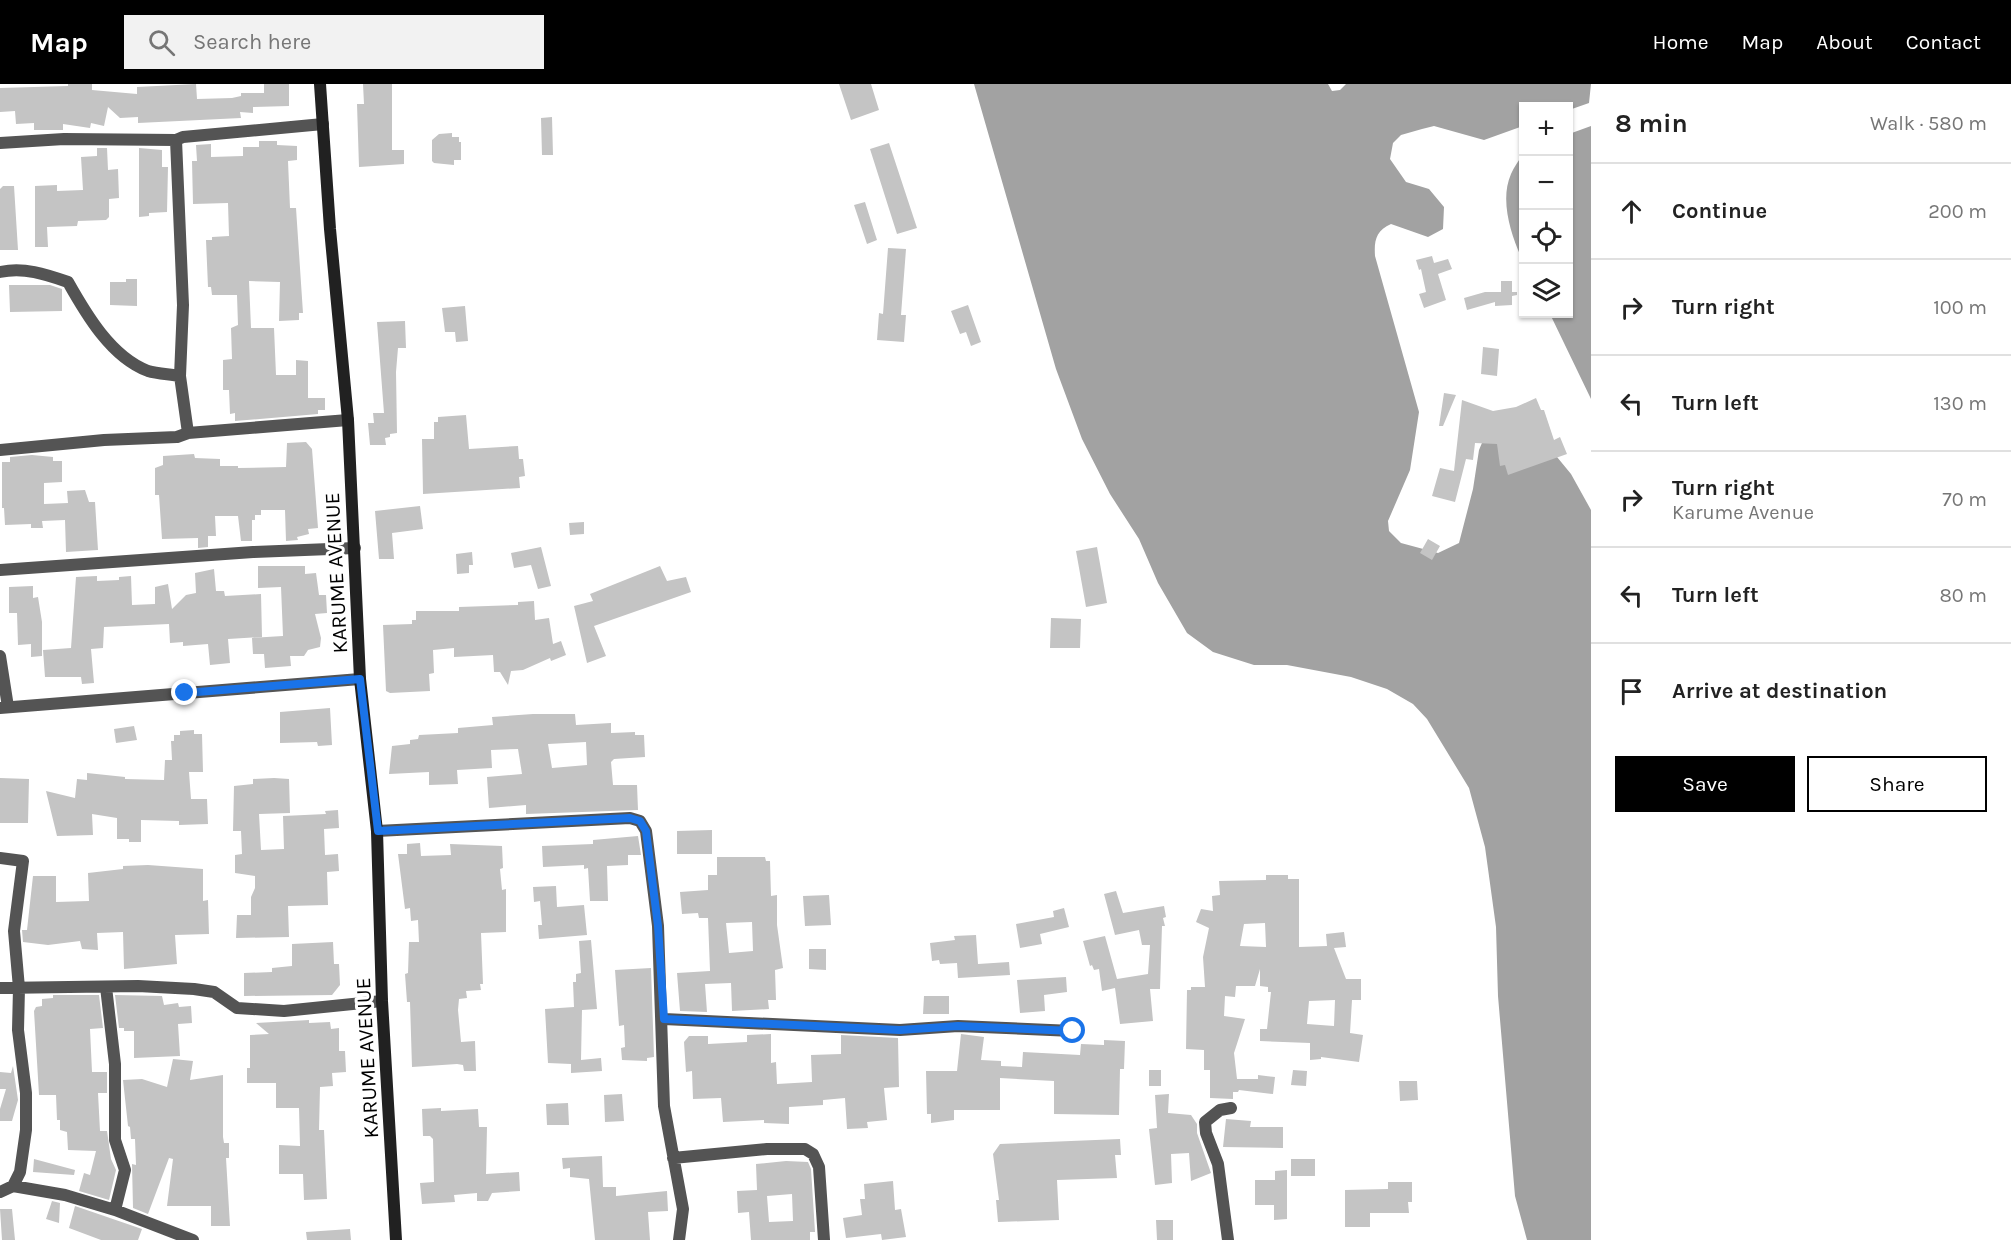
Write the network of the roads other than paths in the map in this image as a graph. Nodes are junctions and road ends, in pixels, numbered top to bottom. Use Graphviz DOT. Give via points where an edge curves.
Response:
graph roads {
  1 [pos="320,84"];
  2 [pos="323,124"];
  3 [pos="176,140"];
  4 [pos="0,143"];
  5 [pos="0,272"];
  6 [pos="180,376"];
  7 [pos="348,420"];
  8 [pos="188,433"];
  9 [pos="0,450"];
  10 [pos="355,548"];
  11 [pos="0,570"];
  12 [pos="0,656"];
  13 [pos="360,679"];
  14 [pos="4,707"];
  15 [pos="378,831"];
  16 [pos="0,858"];
  17 [pos="106,987"];
  18 [pos="0,988"];
  19 [pos="19,988"];
  20 [pos="382,1001"];
  21 [pos="664,1019"];
  22 [pos="1073,1031"];
  23 [pos="1232,1108"];
  24 [pos="673,1158"];
  25 [pos="13,1186"];
  26 [pos="0,1192"];
  27 [pos="115,1210"];
  28 [pos="193,1240"];
  29 [pos="396,1240"];
  30 [pos="679,1240"];
  31 [pos="824,1240"];
  32 [pos="1228,1240"];
  1 -- 2 [label="main road, KARUME AVENUE"];
  2 -- 3 [label="street" via="183,136"];
  2 -- 7 [label="main road, KARUME AVENUE"];
  3 -- 4 [label="street"];
  3 -- 6 [label="street" via="183,305"];
  5 -- 6 [label="street" via="38,272 68,282 90,319 122,354 148,370"];
  6 -- 8 [label="street"];
  7 -- 8 [label="street"];
  7 -- 10 [label="main road, KARUME AVENUE"];
  8 -- 9 [label="street"];
  10 -- 11 [label="street"];
  10 -- 13 [label="main road, KARUME AVENUE"];
  12 -- 14 [label="street"];
  13 -- 14 [label="street"];
  13 -- 15 [label="main road, KARUME AVENUE"];
  15 -- 20 [label="main road, KARUME AVENUE"];
  15 -- 21 [label="street" via="630,818 640,821 646,831 658,926"];
  16 -- 19 [label="street" via="23,861 14,932"];
  17 -- 19 [label="street"];
  17 -- 20 [label="street" via="194,989 214,992 237,1008 284,1011"];
  17 -- 27 [label="street" via="115,1064 115,1140 125,1170"];
  18 -- 19 [label="street"];
  19 -- 25 [label="street" via="18,1030 26,1130 20,1172"];
  20 -- 29 [label="main road, KARUME AVENUE"];
  21 -- 22 [label="street" via="890,1030 958,1026"];
  21 -- 24 [label="street" via="664,1106"];
  23 -- 32 [label="street" via="1220,1110 1205,1122 1218,1164"];
  24 -- 30 [label="street" via="683,1209"];
  24 -- 31 [label="street" via="805,1149 813,1154 819,1167"];
  25 -- 26 [label="street"];
  25 -- 27 [label="street" via="65,1195"];
  27 -- 28 [label="street"];
}
